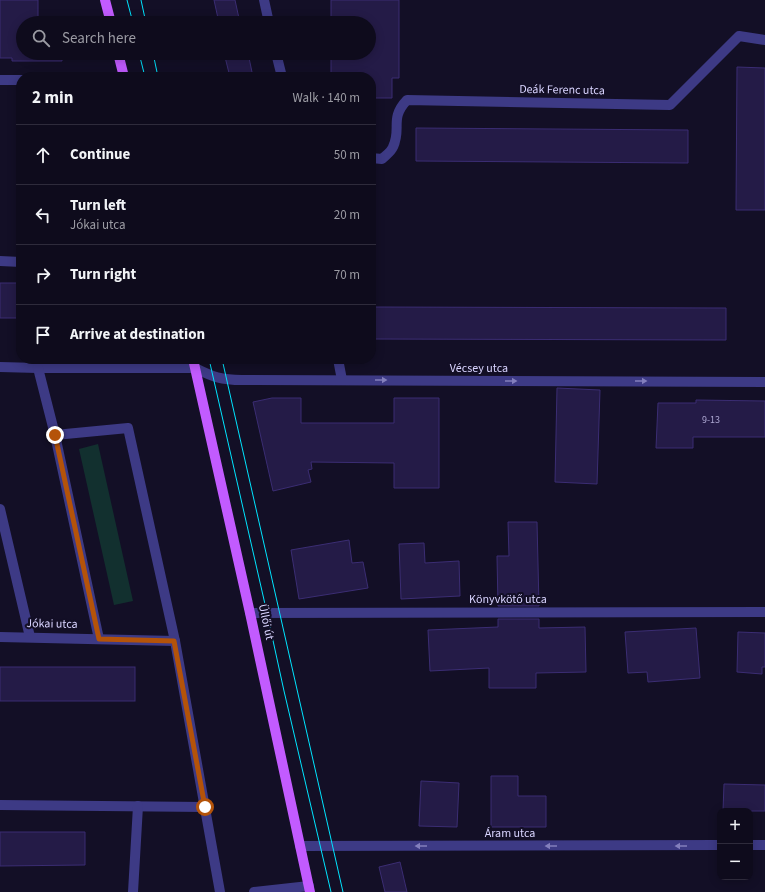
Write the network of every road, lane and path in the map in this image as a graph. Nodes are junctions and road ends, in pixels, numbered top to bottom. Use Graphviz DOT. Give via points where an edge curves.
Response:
graph roads {
  1 [pos="105,0"];
  2 [pos="264,0"];
  3 [pos="109,16"];
  4 [pos="267,16"];
  5 [pos="765,40"];
  6 [pos="120,60"];
  7 [pos="278,60"];
  8 [pos="123,72"];
  9 [pos="281,72"];
  10 [pos="0,80"];
  11 [pos="16,80"];
  12 [pos="376,158"];
  13 [pos="0,261"];
  14 [pos="16,262"];
  15 [pos="163,364"];
  16 [pos="194,364"];
  17 [pos="195,364"];
  18 [pos="339,364"];
  19 [pos="0,367"];
  20 [pos="38,368"];
  21 [pos="342,380"];
  22 [pos="765,382"];
  23 [pos="55,435"];
  24 [pos="0,509"];
  25 [pos="765,612"];
  26 [pos="250,613"];
  27 [pos="0,637"];
  28 [pos="30,637"];
  29 [pos="99,639"];
  30 [pos="174,641"];
  31 [pos="0,805"];
  32 [pos="138,806"];
  33 [pos="205,807"];
  34 [pos="753,845"];
  35 [pos="765,845"];
  36 [pos="300,846"];
  37 [pos="717,846"];
  38 [pos="309,889"];
  39 [pos="133,892"];
  40 [pos="220,892"];
  41 [pos="254,892"];
  1 -- 3 [label="main road"];
  2 -- 4 [label="street"];
  5 -- 12 [label="street, Deák Ferenc utca" via="739,36 670,105 407,100 396,117 396,139 392,149 382,159"];
  6 -- 8 [label="main road"];
  7 -- 9 [label="street"];
  10 -- 11 [label="street"];
  13 -- 14 [label="street"];
  15 -- 20 [label="street"];
  16 -- 26 [label="main road, Üllői út"];
  17 -- 21 [label="street, Vécsey utca" via="213,377 227,380"];
  18 -- 21 [label="street"];
  19 -- 20 [label="street"];
  20 -- 23 [label="street"];
  21 -- 22 [label="street, Vécsey utca, one-way"];
  23 -- 29 [label="street"];
  23 -- 30 [label="street" via="128,428"];
  24 -- 28 [label="street"];
  25 -- 26 [label="street, Könyvkötő utca"];
  26 -- 36 [label="main road, Üllői út"];
  27 -- 28 [label="street, Jókai utca"];
  28 -- 29 [label="street, Jókai utca"];
  29 -- 30 [label="street, Jókai utca"];
  30 -- 33 [label="street"];
  31 -- 32 [label="street"];
  32 -- 33 [label="street"];
  32 -- 39 [label="street"];
  33 -- 40 [label="street"];
  34 -- 35 [label="street"];
  37 -- 36 [label="street, Áram utca, one-way"];
  36 -- 38 [label="main road, Üllői út"];
  38 -- 41 [label="street"];
}
